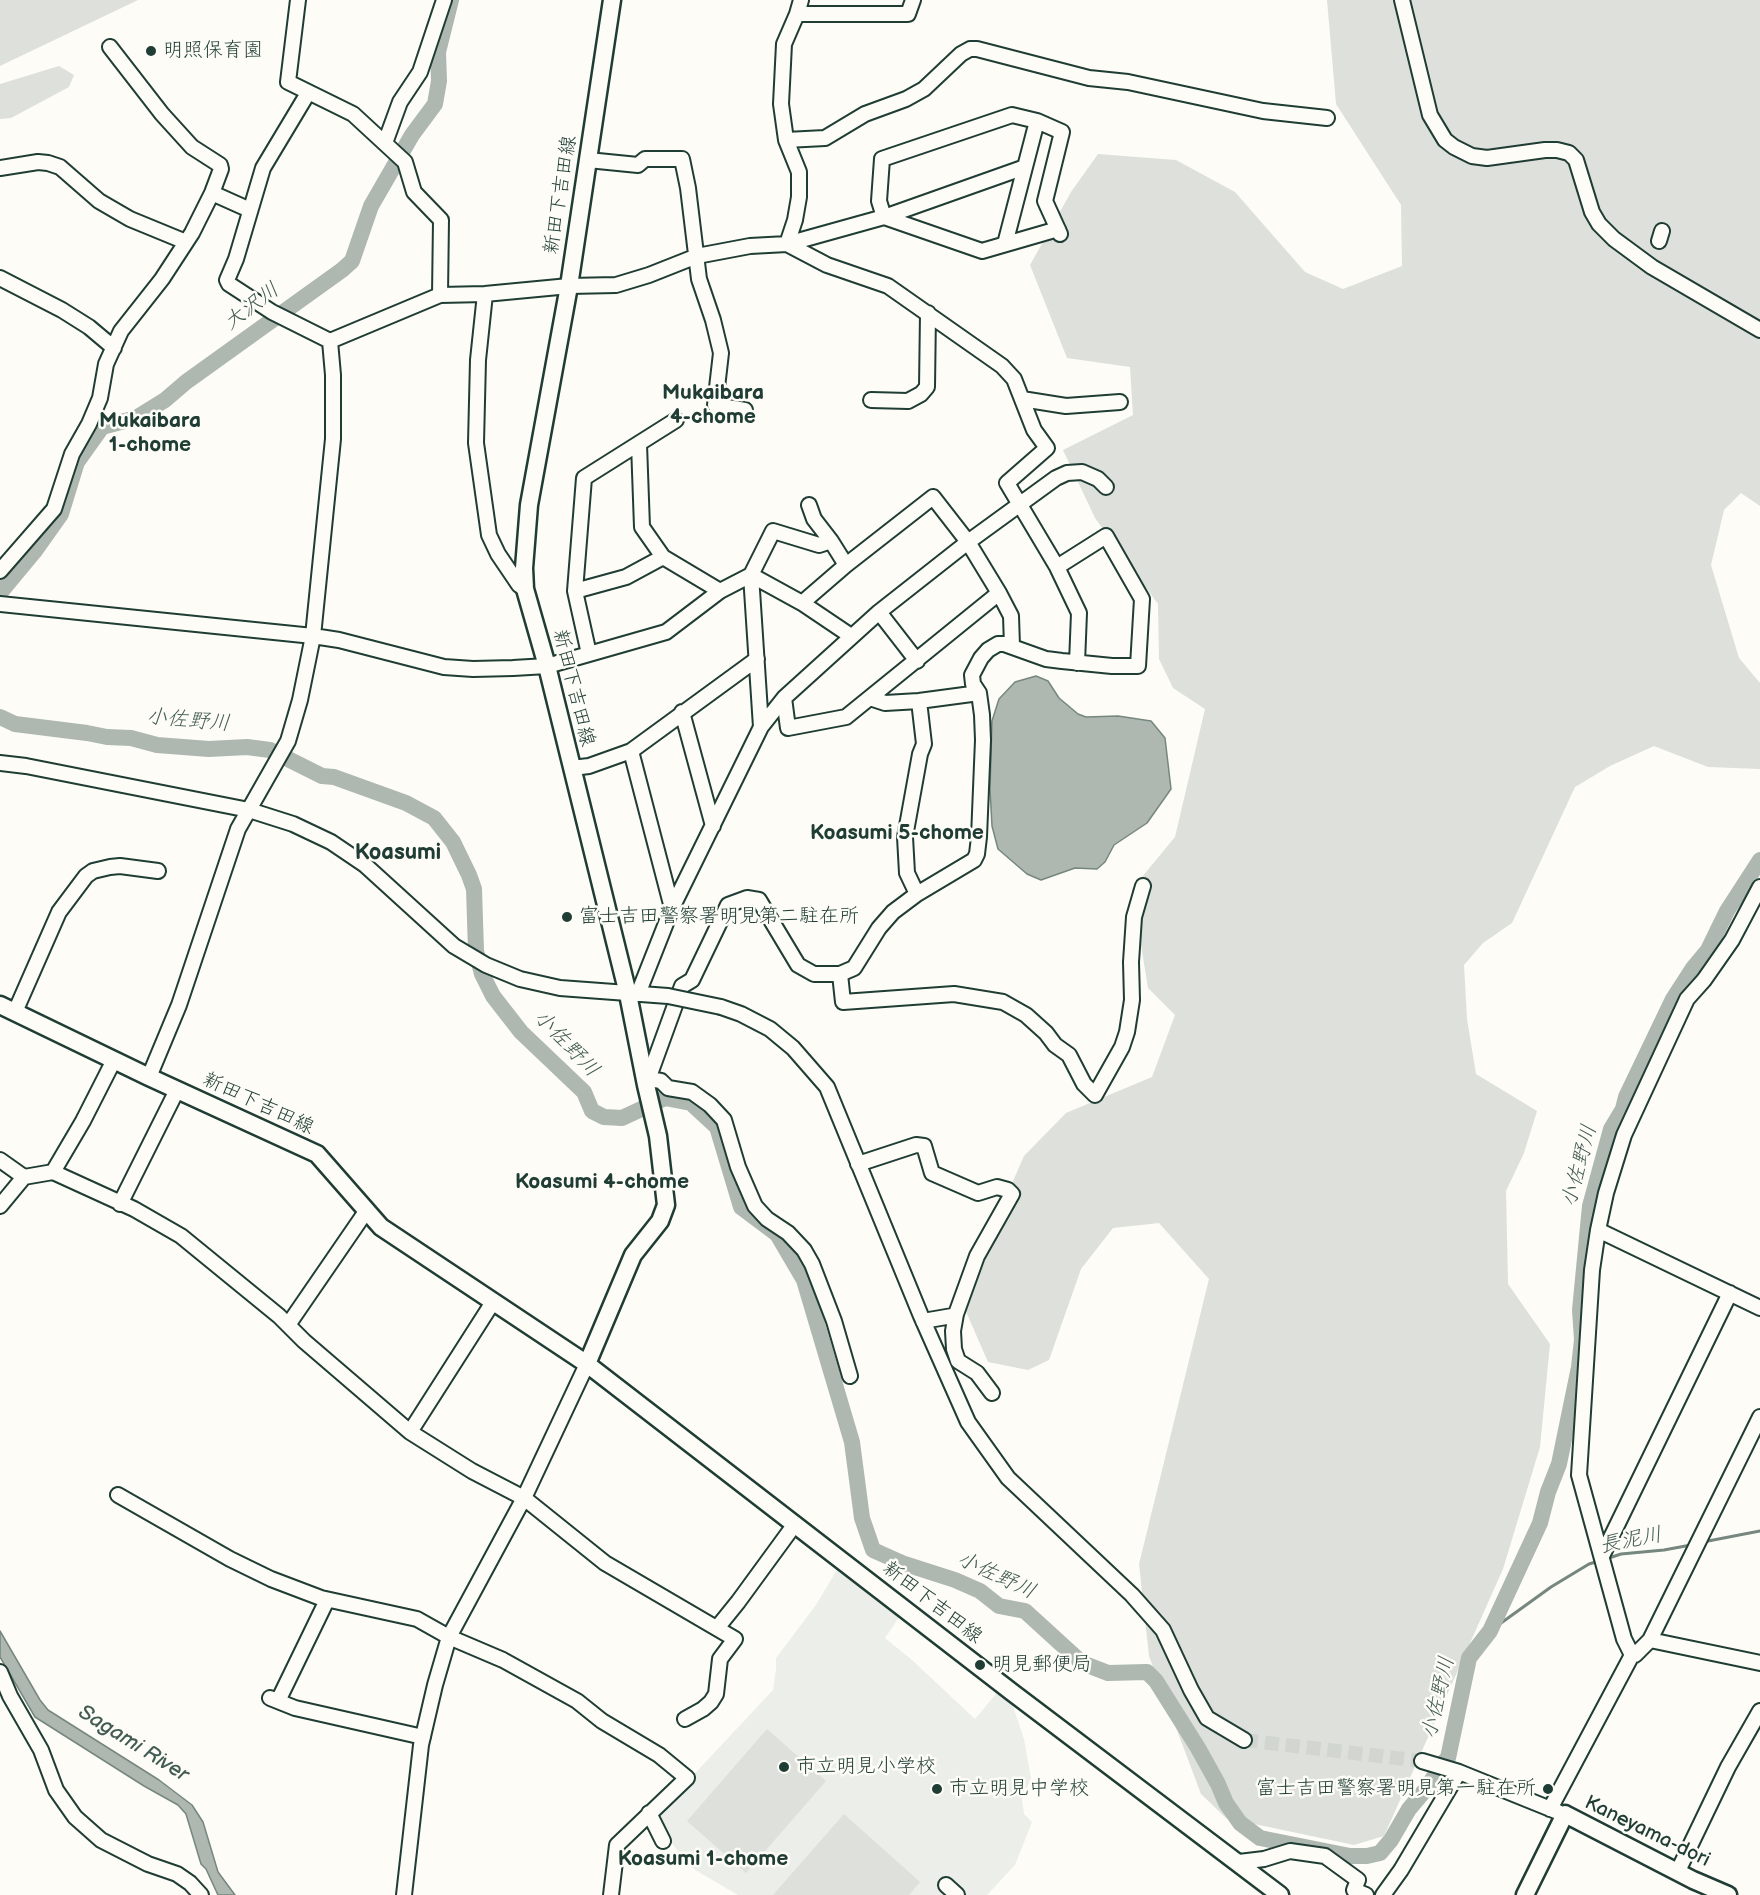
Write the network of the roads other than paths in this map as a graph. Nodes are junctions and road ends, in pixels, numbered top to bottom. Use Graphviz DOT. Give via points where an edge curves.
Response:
graph roads {
  1 [pos="298,0"];
  2 [pos="444,0"];
  3 [pos="612,0"];
  4 [pos="801,0"];
  5 [pos="913,0"];
  6 [pos="1402,0"];
  7 [pos="798,14"];
  8 [pos="110,46"];
  9 [pos="308,93"];
  10 [pos="1327,118"];
  11 [pos="1037,121"];
  12 [pos="786,140"];
  13 [pos="388,146"];
  14 [pos="588,160"];
  15 [pos="1025,167"];
  16 [pos="0,168"];
  17 [pos="212,193"];
  18 [pos="250,210"];
  19 [pos="884,217"];
  20 [pos="186,242"];
  21 [pos="787,243"];
  22 [pos="1005,244"];
  23 [pos="697,256"];
  24 [pos="0,278"];
  25 [pos="569,286"];
  26 [pos="485,294"];
  27 [pos="440,295"];
  28 [pos="928,313"];
  29 [pos="1760,330"];
  30 [pos="330,341"];
  31 [pos="114,348"];
  32 [pos="1022,399"];
  33 [pos="871,400"];
  34 [pos="1120,402"];
  35 [pos="746,410"];
  36 [pos="676,420"];
  37 [pos="639,444"];
  38 [pos="1106,488"];
  39 [pos="809,505"];
  40 [pos="1020,506"];
  41 [pos="831,541"];
  42 [pos="968,542"];
  43 [pos="663,557"];
  44 [pos="846,565"];
  45 [pos="1057,567"];
  46 [pos="0,571"];
  47 [pos="751,575"];
  48 [pos="525,589"];
  49 [pos="575,591"];
  50 [pos="720,591"];
  51 [pos="999,593"];
  52 [pos="802,603"];
  53 [pos="3,605"];
  54 [pos="879,612"];
  55 [pos="313,636"];
  56 [pos="851,636"];
  57 [pos="1012,646"];
  58 [pos="590,654"];
  59 [pos="757,659"];
  60 [pos="917,661"];
  61 [pos="1077,663"];
  62 [pos="547,666"];
  63 [pos="979,693"];
  64 [pos="784,698"];
  65 [pos="870,698"];
  66 [pos="919,701"];
  67 [pos="682,712"];
  68 [pos="761,727"];
  69 [pos="631,751"];
  70 [pos="0,763"];
  71 [pos="572,768"];
  72 [pos="249,810"];
  73 [pos="713,826"];
  74 [pos="158,871"];
  75 [pos="1143,886"];
  76 [pos="1760,887"];
  77 [pos="917,894"];
  78 [pos="672,908"];
  79 [pos="840,974"];
  80 [pos="633,994"];
  81 [pos="7,1008"];
  82 [pos="114,1060"];
  83 [pos="149,1077"];
  84 [pos="647,1082"];
  85 [pos="177,1089"];
  86 [pos="0,1160"];
  87 [pos="858,1164"];
  88 [pos="53,1172"];
  89 [pos="24,1177"];
  90 [pos="120,1204"];
  91 [pos="0,1206"];
  92 [pos="367,1210"];
  93 [pos="1598,1230"];
  94 [pos="1730,1293"];
  95 [pos="494,1302"];
  96 [pos="1760,1308"];
  97 [pos="956,1314"];
  98 [pos="923,1321"];
  99 [pos="288,1325"];
  100 [pos="587,1365"];
  101 [pos="850,1376"];
  102 [pos="993,1393"];
  103 [pos="1760,1417"];
  104 [pos="410,1432"];
  105 [pos="118,1495"];
  106 [pos="524,1498"];
  107 [pos="795,1524"];
  108 [pos="1602,1556"];
  109 [pos="327,1600"];
  110 [pos="717,1628"];
  111 [pos="449,1637"];
  112 [pos="1650,1640"];
  113 [pos="1632,1655"];
  114 [pos="1760,1663"];
  115 [pos="0,1672"];
  116 [pos="1760,1711"];
  117 [pos="685,1719"];
  118 [pos="423,1737"];
  119 [pos="1244,1740"];
  120 [pos="1428,1762"];
  121 [pos="1459,1772"];
  122 [pos="1557,1812"];
  123 [pos="649,1813"];
  124 [pos="663,1840"];
  125 [pos="1239,1862"];
  126 [pos="1678,1871"];
  127 [pos="946,1885"];
  128 [pos="1357,1893"];
  129 [pos="201,1895"];
  130 [pos="404,1895"];
  131 [pos="611,1895"];
  132 [pos="957,1895"];
  133 [pos="1280,1895"];
  134 [pos="1383,1895"];
  135 [pos="1525,1895"];
  136 [pos="1728,1895"];
  1 -- 9 [label="street" via="288,82"];
  2 -- 13 [label="street" via="420,72 400,102"];
  3 -- 14 [label="main road, 新田下吉田線"];
  4 -- 7 [label="street"];
  5 -- 7 [label="street" via="908,14"];
  6 -- 29 [label="street" via="1430,115 1445,140 1472,156 1487,158 1545,150 1569,153 1576,160 1592,212 1614,239 1652,267"];
  7 -- 12 [label="street" via="783,44 780,104"];
  8 -- 17 [label="street" via="192,147 220,165"];
  9 -- 13 [label="street" via="353,114"];
  9 -- 18 [label="street" via="263,168"];
  10 -- 12 [label="street" via="1263,111 1128,82 1089,78 970,49 924,89 906,99 865,114 825,138"];
  11 -- 15 [label="street"];
  11 -- 19 [label="street" via="1012,115 882,159 879,201"];
  11 -- 22 [label="street" via="1062,132 1045,201 1059,231"];
  12 -- 21 [label="street" via="799,172 799,197"];
  13 -- 27 [label="street" via="405,162 414,192 441,220"];
  14 -- 23 [label="street" via="639,165 645,159 682,159"];
  14 -- 25 [label="main road, 新田下吉田線"];
  15 -- 19 [label="street"];
  15 -- 22 [label="street"];
  16 -- 20 [label="street" via="38,162 60,167 99,201 130,219"];
  17 -- 18 [label="street"];
  17 -- 20 [label="street"];
  18 -- 30 [label="street" via="227,280 229,284 289,322"];
  19 -- 21 [label="street"];
  19 -- 22 [label="street" via="982,251"];
  20 -- 31 [label="street" via="121,331"];
  21 -- 23 [label="street"];
  21 -- 28 [label="street" via="827,265 888,286"];
  23 -- 25 [label="street" via="616,285"];
  23 -- 35 [label="street" via="699,279 721,353 715,405"];
  24 -- 31 [label="street" via="62,310"];
  25 -- 26 [label="street"];
  25 -- 48 [label="main road, 新田下吉田線" via="529,505"];
  26 -- 27 [label="street"];
  26 -- 48 [label="street" via="478,360 476,443 489,535 498,554"];
  27 -- 30 [label="street"];
  28 -- 32 [label="street" via="1009,371"];
  28 -- 33 [label="street" via="927,387 908,401"];
  30 -- 55 [label="street" via="333,440"];
  31 -- 46 [label="street" via="106,364 100,398 72,454 54,509"];
  32 -- 34 [label="street" via="1066,406"];
  32 -- 40 [label="street" via="1034,430 1047,447 1007,483"];
  36 -- 37 [label="street"];
  37 -- 43 [label="street" via="642,527"];
  37 -- 49 [label="street" via="584,478"];
  38 -- 40 [label="street" via="1090,474 1074,472 1056,478"];
  39 -- 41 [label="street" via="814,519"];
  40 -- 42 [label="street"];
  40 -- 45 [label="street"];
  41 -- 44 [label="street"];
  41 -- 47 [label="street" via="819,546 773,531"];
  42 -- 44 [label="street" via="933,497"];
  42 -- 51 [label="street"];
  42 -- 54 [label="street"];
  43 -- 49 [label="street" via="626,577"];
  43 -- 50 [label="street"];
  44 -- 52 [label="street"];
  45 -- 61 [label="street" via="1079,613"];
  45 -- 61 [label="street" via="1106,536 1142,598 1138,666"];
  47 -- 50 [label="street"];
  47 -- 52 [label="street"];
  47 -- 59 [label="street"];
  48 -- 62 [label="main road, 新田下吉田線"];
  49 -- 58 [label="street"];
  50 -- 58 [label="street" via="666,632"];
  51 -- 57 [label="street" via="1011,616"];
  51 -- 60 [label="street"];
  52 -- 56 [label="street"];
  53 -- 55 [label="street"];
  54 -- 56 [label="street"];
  54 -- 60 [label="street"];
  55 -- 62 [label="street" via="444,667"];
  55 -- 72 [label="street" via="288,741"];
  56 -- 64 [label="street"];
  57 -- 61 [label="street" via="1046,659"];
  57 -- 63 [label="street" via="998,644 981,658 972,675"];
  58 -- 62 [label="street"];
  59 -- 67 [label="street"];
  59 -- 68 [label="street"];
  60 -- 65 [label="street"];
  62 -- 71 [label="main road, 新田下吉田線"];
  63 -- 66 [label="street"];
  63 -- 77 [label="street" via="983,740 977,854 972,862"];
  64 -- 65 [label="street" via="788,728 846,717"];
  64 -- 68 [label="street"];
  65 -- 66 [label="street" via="885,702"];
  66 -- 77 [label="street" via="924,744 905,837 907,873"];
  67 -- 69 [label="street"];
  67 -- 73 [label="street"];
  68 -- 73 [label="street"];
  69 -- 71 [label="street"];
  69 -- 78 [label="street"];
  70 -- 72 [label="street"];
  71 -- 80 [label="main road, 新田下吉田線"];
  72 -- 80 [label="street" via="331,842 365,865 454,946 486,964 520,979 560,988"];
  72 -- 83 [label="street" via="238,829 179,1005"];
  73 -- 78 [label="street"];
  74 -- 81 [label="street" via="110,867 86,876 59,912"];
  75 -- 79 [label="street" via="1134,917 1127,1032 1095,1095 1084,1084 1069,1055 1026,1015 1004,1002 954,994 843,1002"];
  76 -- 93 [label="street" via="1732,940 1687,999 1624,1136"];
  77 -- 79 [label="street" via="882,923 854,968"];
  78 -- 80 [label="street"];
  79 -- 84 [label="street" via="814,974 798,965 759,900 747,898 728,905 692,980 682,986"];
  80 -- 84 [label="main road, 新田下吉田線"];
  80 -- 87 [label="street, bridge" via="668,996 721,1007 770,1029 793,1048 827,1088"];
  81 -- 82 [label="main road, 新田下吉田線"];
  82 -- 83 [label="main road, 新田下吉田線"];
  82 -- 88 [label="street"];
  83 -- 85 [label="main road, 新田下吉田線"];
  84 -- 100 [label="main road, 新田下吉田線" via="666,1205 660,1221 633,1255 623,1275"];
  84 -- 101 [label="street" via="661,1081 668,1088 692,1092 724,1120 755,1206 788,1233 812,1264"];
  85 -- 90 [label="street"];
  85 -- 92 [label="main road, 新田下吉田線" via="317,1154"];
  86 -- 89 [label="street"];
  87 -- 97 [label="street" via="916,1145 924,1146 932,1173 978,1192 997,1188 1012,1194 977,1256"];
  87 -- 98 [label="street"];
  88 -- 89 [label="street"];
  88 -- 90 [label="street"];
  89 -- 91 [label="street"];
  90 -- 99 [label="street" via="181,1236"];
  92 -- 95 [label="main road, 新田下吉田線" via="381,1227"];
  92 -- 99 [label="street"];
  93 -- 94 [label="street"];
  93 -- 108 [label="street" via="1592,1270 1580,1474"];
  94 -- 96 [label="street"];
  94 -- 108 [label="street"];
  95 -- 100 [label="main road, 新田下吉田線"];
  95 -- 104 [label="street"];
  97 -- 98 [label="street"];
  97 -- 102 [label="street" via="953,1331 958,1361 977,1373"];
  98 -- 119 [label="street" via="968,1422 1008,1478 1132,1595 1163,1630 1207,1718"];
  99 -- 104 [label="street"];
  100 -- 106 [label="street"];
  100 -- 107 [label="main road, 新田下吉田線"];
  103 -- 112 [label="street"];
  104 -- 106 [label="street"];
  105 -- 109 [label="street" via="230,1559"];
  106 -- 110 [label="street" via="604,1563"];
  106 -- 111 [label="street"];
  107 -- 110 [label="street"];
  107 -- 125 [label="main road, 新田下吉田線"];
  108 -- 113 [label="street" via="1624,1639"];
  109 -- 111 [label="street" via="417,1619"];
  109 -- 118 [label="street" via="274,1700"];
  110 -- 117 [label="street" via="735,1639 720,1659 716,1694 703,1709"];
  111 -- 118 [label="street"];
  111 -- 123 [label="street" via="503,1660 577,1701 687,1778"];
  112 -- 113 [label="street"];
  112 -- 114 [label="street"];
  113 -- 122 [label="street"];
  115 -- 129 [label="street" via="41,1750 56,1790 75,1817 100,1840 177,1874"];
  116 -- 126 [label="street"];
  118 -- 130 [label="street"];
  120 -- 121 [label="street"];
  121 -- 122 [label="street"];
  121 -- 134 [label="street"];
  122 -- 126 [label="main road, Kaneyama-dori"];
  122 -- 135 [label="main road, Kaneyama-dori"];
  123 -- 124 [label="street"];
  123 -- 131 [label="street" via="617,1845"];
  125 -- 128 [label="street" via="1290,1851 1325,1856 1358,1880"];
  125 -- 133 [label="main road, 新田下吉田線"];
  126 -- 136 [label="main road, Kaneyama-dori"];
  127 -- 132 [label="street"];
}
